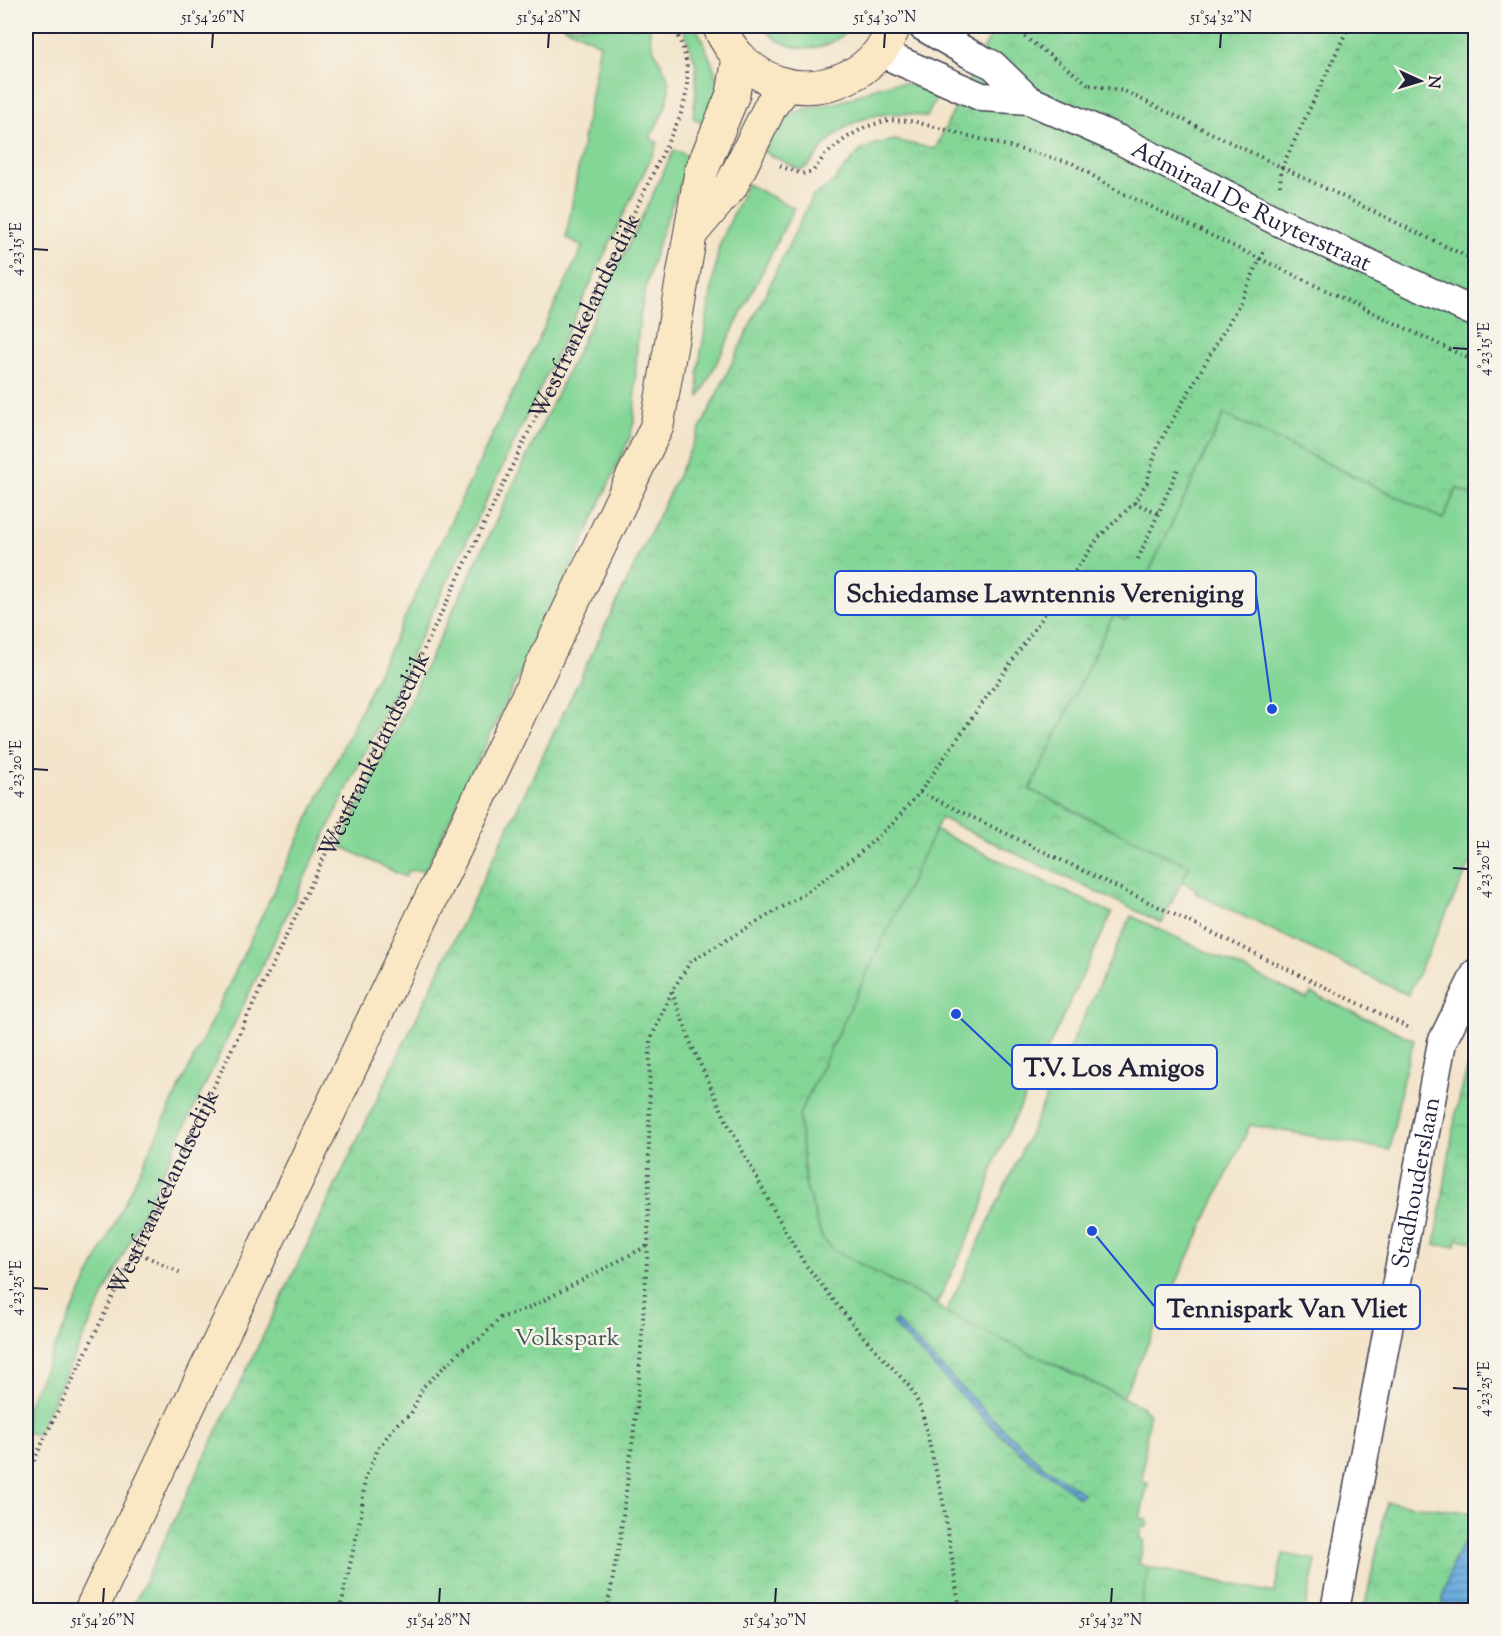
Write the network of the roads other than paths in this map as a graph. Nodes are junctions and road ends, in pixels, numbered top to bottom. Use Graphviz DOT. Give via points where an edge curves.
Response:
graph roads {
  1 [pos="719,26"];
  2 [pos="922,26"];
  3 [pos="886,39"];
  4 [pos="739,58"];
  5 [pos="787,85"];
  6 [pos="1029,100"];
  7 [pos="692,232"];
  8 [pos="1476,313"];
  9 [pos="1476,973"];
  10 [pos="91,1611"];
  11 [pos="1335,1611"];
  1 -- 4 [label="street"];
  2 -- 6 [label="street, Admiraal De Ruyterstraat" via="993,65"];
  3 -- 5 [label="street" via="865,67 847,78 807,87"];
  3 -- 6 [label="street, Admiraal De Ruyterstraat" via="982,97"];
  4 -- 5 [label="street" via="753,70"];
  4 -- 7 [label="street" via="733,94 701,172"];
  5 -- 7 [label="street" via="771,105 730,186"];
  6 -- 8 [label="street, Admiraal De Ruyterstraat"];
  7 -- 10 [label="street" via="657,426"];
  9 -- 11 [label="street, Stadhouderslaan" via="1442,1041"];
}
